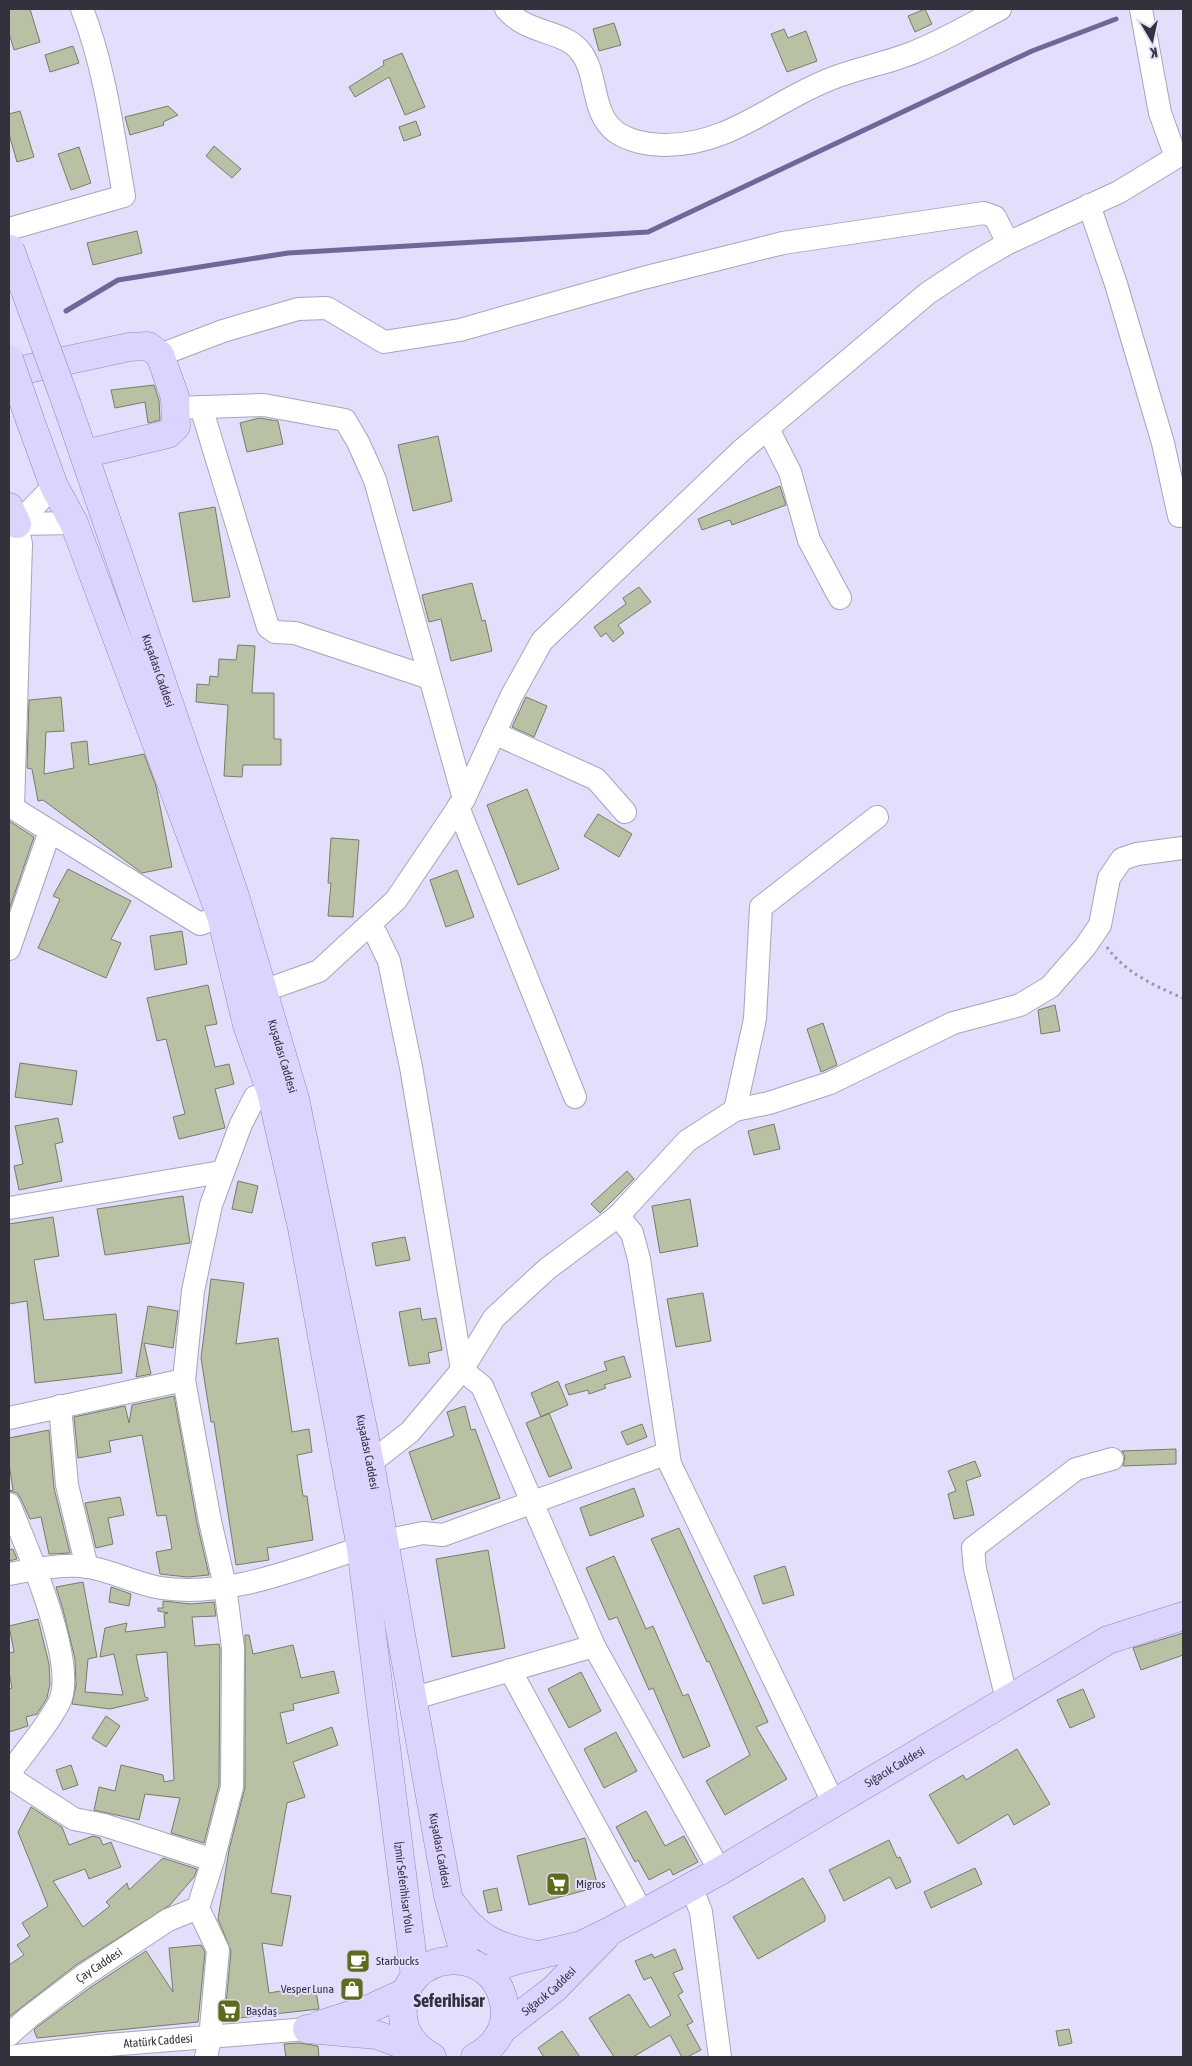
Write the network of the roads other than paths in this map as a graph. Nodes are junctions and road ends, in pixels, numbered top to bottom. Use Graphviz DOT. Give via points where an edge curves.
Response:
graph roads {
  1 [pos="82,9"];
  2 [pos="506,9"];
  3 [pos="1000,9"];
  4 [pos="1141,9"];
  5 [pos="1180,155"];
  6 [pos="1089,205"];
  7 [pos="9,241"];
  8 [pos="1008,243"];
  9 [pos="160,355"];
  10 [pos="9,359"];
  11 [pos="9,373"];
  12 [pos="188,407"];
  13 [pos="768,428"];
  14 [pos="84,454"];
  15 [pos="54,486"];
  16 [pos="1179,516"];
  17 [pos="12,520"];
  18 [pos="74,523"];
  19 [pos="840,598"];
  20 [pos="430,678"];
  21 [pos="12,728"];
  22 [pos="494,733"];
  23 [pos="461,803"];
  24 [pos="11,808"];
  25 [pos="625,812"];
  26 [pos="877,817"];
  27 [pos="50,831"];
  28 [pos="1183,848"];
  29 [pos="221,916"];
  30 [pos="367,927"];
  31 [pos="9,949"];
  32 [pos="263,991"];
  33 [pos="272,1092"];
  34 [pos="574,1097"];
  35 [pos="735,1110"];
  36 [pos="221,1172"];
  37 [pos="9,1208"];
  38 [pos="618,1216"];
  39 [pos="462,1370"];
  40 [pos="184,1380"];
  41 [pos="60,1406"];
  42 [pos="9,1418"];
  43 [pos="668,1453"];
  44 [pos="1112,1459"];
  45 [pos="370,1463"];
  46 [pos="9,1504"];
  47 [pos="533,1504"];
  48 [pos="372,1545"];
  49 [pos="87,1567"];
  50 [pos="35,1569"];
  51 [pos="9,1574"];
  52 [pos="225,1586"];
  53 [pos="1183,1616"];
  54 [pos="594,1646"];
  55 [pos="510,1670"];
  56 [pos="411,1698"];
  57 [pos="1010,1700"];
  58 [pos="9,1776"];
  59 [pos="833,1802"];
  60 [pos="396,1828"];
  61 [pos="213,1860"];
  62 [pos="720,1871"];
  63 [pos="691,1886"];
  64 [pos="448,1896"];
  65 [pos="198,1908"];
  66 [pos="643,1914"];
  67 [pos="612,1930"];
  68 [pos="536,1955"];
  69 [pos="476,1965"];
  70 [pos="410,1984"];
  71 [pos="307,2029"];
  72 [pos="9,2035"];
  73 [pos="491,2046"];
  74 [pos="208,2048"];
  75 [pos="427,2054"];
  76 [pos="9,2057"];
  77 [pos="720,2057"];
  1 -- 7 [label="street" via="92,35 105,90 124,196"];
  2 -- 3 [label="street" via="523,25 568,40 580,51 603,119 616,132 652,145 670,145 696,144 743,125 832,78 912,54"];
  4 -- 5 [label="street" via="1160,113"];
  5 -- 6 [label="street" via="1147,177"];
  6 -- 8 [label="street"];
  6 -- 16 [label="street" via="1163,443"];
  7 -- 14 [label="main road, Kuşadası Caddesi, bridge"];
  8 -- 9 [label="street" via="995,217 984,213 783,242 460,330 384,342 327,308 298,309 223,331"];
  8 -- 13 [label="street" via="928,293"];
  9 -- 11 [label="main road" via="148,346 128,347"];
  9 -- 12 [label="main road" via="175,397"];
  10 -- 15 [label="main road, Kuşadası Caddesi, bridge"];
  12 -- 14 [label="main road" via="168,434"];
  12 -- 20 [label="street" via="268,627 275,632 295,633"];
  12 -- 20 [label="street" via="264,405 345,420 375,480"];
  13 -- 19 [label="street" via="790,472 809,540"];
  13 -- 22 [label="street" via="542,641"];
  14 -- 32 [label="main road, Kuşadası Caddesi" via="235,896"];
  15 -- 17 [label="street"];
  15 -- 18 [label="main road, Kuşadası Caddesi"];
  17 -- 18 [label="street"];
  17 -- 21 [label="street" via="22,544"];
  18 -- 29 [label="main road, Kuşadası Caddesi"];
  20 -- 23 [label="street"];
  21 -- 24 [label="street"];
  22 -- 23 [label="street"];
  22 -- 25 [label="street" via="596,779"];
  23 -- 30 [label="street" via="396,900"];
  23 -- 34 [label="street"];
  24 -- 27 [label="street"];
  26 -- 35 [label="street" via="761,907 755,1019"];
  27 -- 29 [label="street" via="200,924"];
  27 -- 31 [label="street"];
  28 -- 35 [label="street" via="1122,859 1109,878 1100,925 1085,947 1050,987 1020,1005 953,1023 830,1082"];
  29 -- 33 [label="main road, Kuşadası Caddesi" via="247,1025"];
  30 -- 32 [label="street" via="319,971"];
  30 -- 39 [label="street" via="376,934 389,961 411,1067"];
  32 -- 45 [label="main road, Kuşadası Caddesi" via="295,1099"];
  33 -- 36 [label="street" via="255,1097"];
  33 -- 48 [label="main road, Kuşadası Caddesi"];
  35 -- 38 [label="street" via="687,1141"];
  36 -- 37 [label="street"];
  36 -- 40 [label="street" via="193,1291"];
  38 -- 39 [label="street" via="547,1269 494,1318"];
  38 -- 43 [label="street" via="632,1233 638,1259"];
  39 -- 45 [label="street" via="410,1432"];
  39 -- 47 [label="street" via="482,1386"];
  40 -- 41 [label="street"];
  40 -- 52 [label="street"];
  41 -- 42 [label="street"];
  41 -- 49 [label="street" via="68,1485"];
  43 -- 47 [label="street"];
  43 -- 59 [label="street" via="670,1464"];
  44 -- 57 [label="street" via="1076,1469 974,1548 975,1569 1005,1692"];
  45 -- 48 [label="main road, Kuşadası Caddesi"];
  46 -- 50 [label="street"];
  47 -- 48 [label="street" via="444,1535 423,1533"];
  47 -- 54 [label="street"];
  48 -- 52 [label="street" via="283,1573"];
  48 -- 56 [label="main road, Kuşadası Caddesi"];
  48 -- 60 [label="main road, Kuşadası Caddesi"];
  49 -- 50 [label="street"];
  49 -- 52 [label="street" via="161,1588"];
  50 -- 51 [label="street"];
  50 -- 58 [label="street" via="51,1615 64,1686 60,1702"];
  52 -- 61 [label="street" via="233,1648 234,1745 232,1787"];
  53 -- 57 [label="main road, Sığacık Caddesi" via="1108,1640"];
  54 -- 55 [label="street"];
  54 -- 62 [label="street"];
  55 -- 56 [label="street"];
  55 -- 66 [label="street"];
  56 -- 64 [label="main road, Kuşadası Caddesi"];
  57 -- 59 [label="main road, Sığacık Caddesi"];
  58 -- 61 [label="street" via="74,1818"];
  59 -- 62 [label="main road, Sığacık Caddesi"];
  60 -- 70 [label="main road, İzmir Seferihisar Yolu"];
  61 -- 65 [label="street"];
  62 -- 63 [label="main road, Sığacık Caddesi"];
  63 -- 66 [label="main road, Sığacık Caddesi"];
  63 -- 77 [label="street" via="701,1912"];
  64 -- 68 [label="main road" via="467,1924 487,1940"];
  64 -- 69 [label="main road"];
  65 -- 72 [label="street, Çay Caddesi" via="168,1920 83,1976"];
  65 -- 74 [label="street" via="218,1950"];
  66 -- 67 [label="main road, Sığacık Caddesi"];
  67 -- 68 [label="main road, Sığacık Caddesi" via="580,1945"];
  67 -- 73 [label="main road, Sığacık Caddesi"];
  68 -- 69 [label="main road, Sığacık Caddesi"];
  69 -- 70 [label="main road, Sığacık Caddesi" via="446,1960 434,1963"];
  69 -- 73 [label="main road" via="497,1984 503,1998"];
  70 -- 71 [label="main road, Sığacık Caddesi" via="369,2009"];
  70 -- 75 [label="main road, İzmir Seferihisar Yolu" via="402,2007 403,2023 409,2038"];
  71 -- 74 [label="street, Atatürk Caddesi"];
  71 -- 75 [label="main road" via="378,2035"];
  74 -- 76 [label="street, Atatürk Caddesi" via="108,2045"];
}
